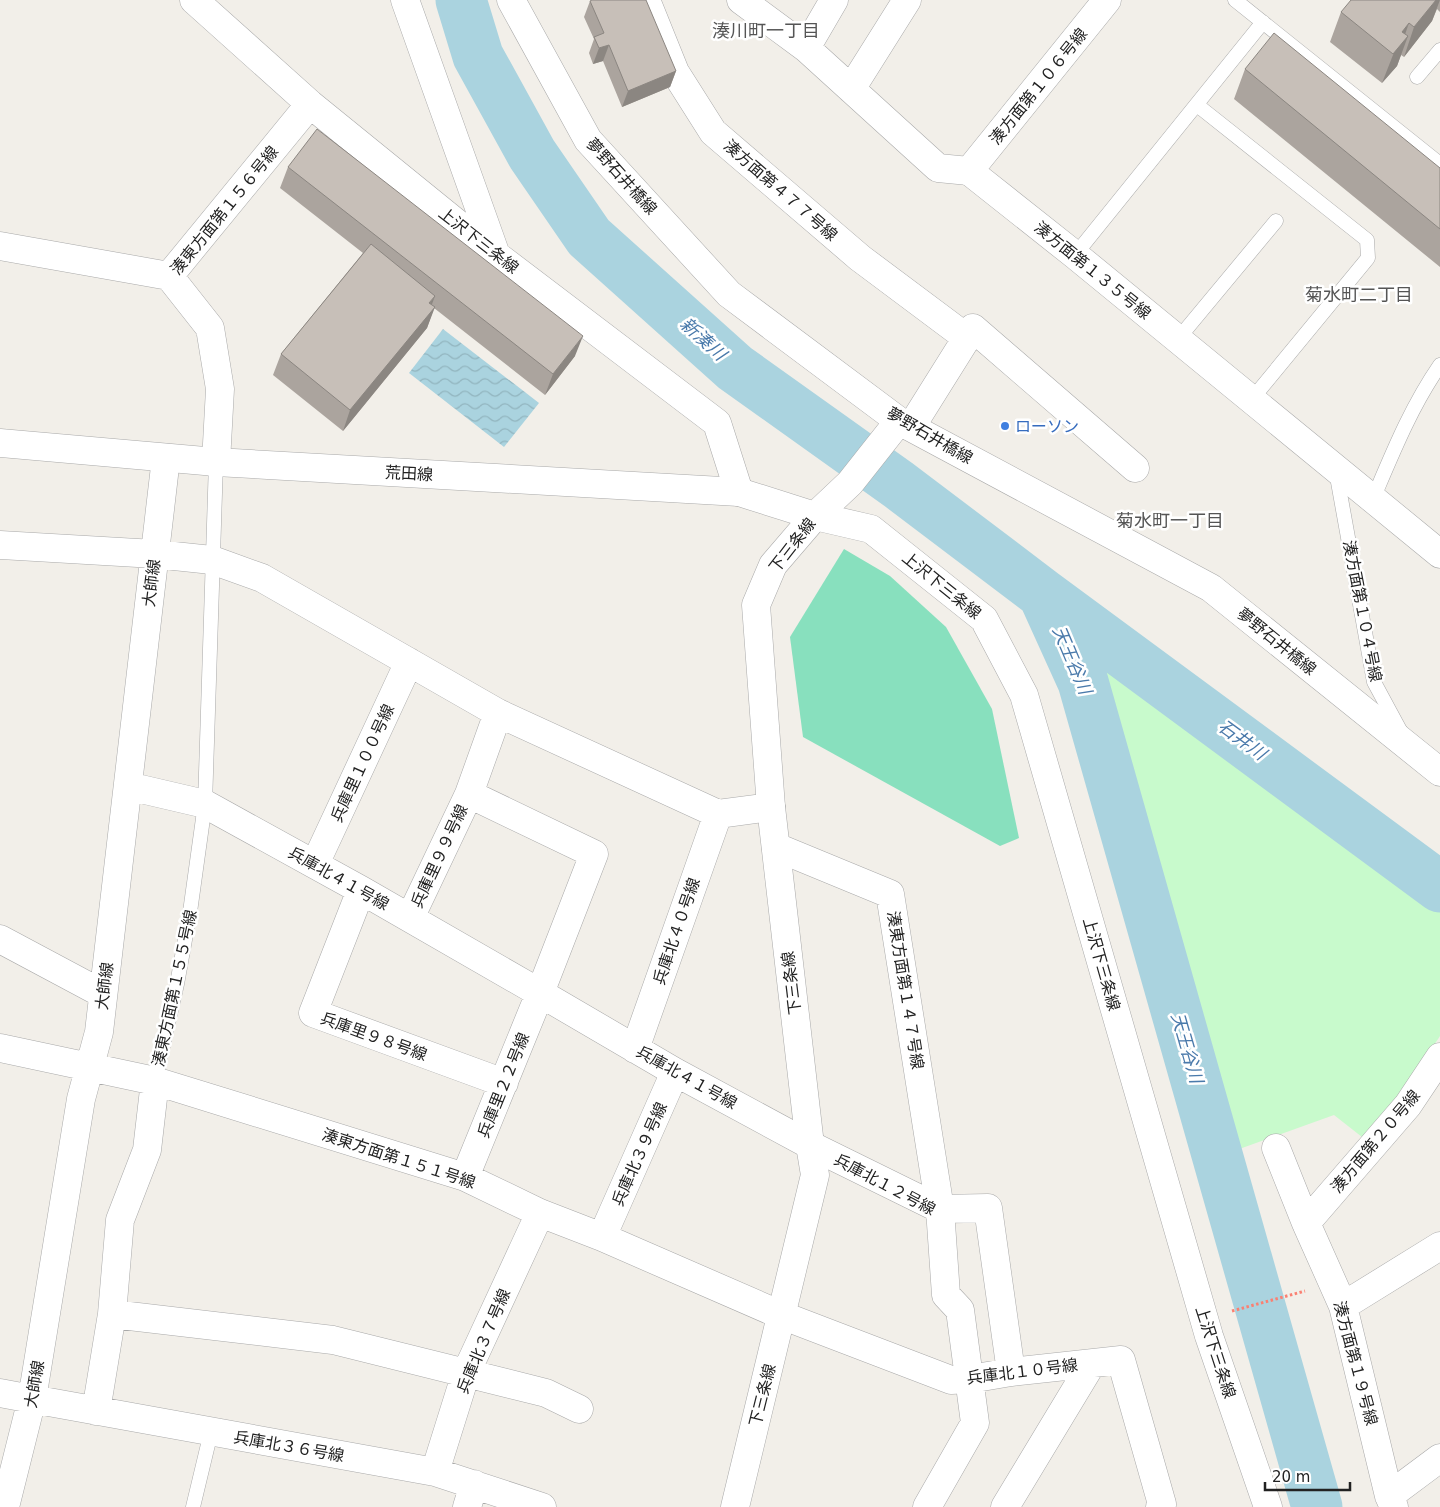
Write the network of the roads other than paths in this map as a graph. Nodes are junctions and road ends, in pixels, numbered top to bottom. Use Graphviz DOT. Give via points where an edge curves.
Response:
graph roads {
  1 [pos="194,0"];
  2 [pos="405,0"];
  3 [pos="511,0"];
  4 [pos="646,0"];
  5 [pos="741,0"];
  6 [pos="834,0"];
  7 [pos="907,0"];
  8 [pos="1107,0"];
  9 [pos="1235,0"];
  10 [pos="1263,22"];
  11 [pos="806,48"];
  12 [pos="1440,50"];
  13 [pos="1418,77"];
  14 [pos="851,89"];
  15 [pos="310,104"];
  16 [pos="1197,105"];
  17 [pos="1440,164"];
  18 [pos="969,171"];
  19 [pos="1276,221"];
  20 [pos="0,246"];
  21 [pos="496,255"];
  22 [pos="1076,255"];
  23 [pos="169,276"];
  24 [pos="967,338"];
  25 [pos="1178,339"];
  26 [pos="1440,366"];
  27 [pos="1252,399"];
  28 [pos="905,424"];
  29 [pos="0,443"];
  30 [pos="166,458"];
  31 [pos="216,462"];
  32 [pos="1135,468"];
  33 [pos="1336,468"];
  34 [pos="739,492"];
  35 [pos="1373,499"];
  36 [pos="815,516"];
  37 [pos="0,545"];
  38 [pos="1439,551"];
  39 [pos="155,554"];
  40 [pos="212,560"];
  41 [pos="409,662"];
  42 [pos="498,713"];
  43 [pos="1409,748"];
  44 [pos="1440,772"];
  45 [pos="128,786"];
  46 [pos="469,794"];
  47 [pos="205,804"];
  48 [pos="771,806"];
  49 [pos="718,814"];
  50 [pos="776,846"];
  51 [pos="315,864"];
  52 [pos="361,890"];
  53 [pos="410,918"];
  54 [pos="0,939"];
  55 [pos="540,993"];
  56 [pos="103,994"];
  57 [pos="0,1048"];
  58 [pos="635,1048"];
  59 [pos="1440,1057"];
  60 [pos="90,1067"];
  61 [pos="675,1072"];
  62 [pos="155,1081"];
  63 [pos="504,1083"];
  64 [pos="810,1144"];
  65 [pos="1276,1148"];
  66 [pos="464,1177"];
  67 [pos="940,1209"];
  68 [pos="540,1213"];
  69 [pos="1306,1223"];
  70 [pos="602,1237"];
  71 [pos="1440,1246"];
  72 [pos="1343,1306"];
  73 [pos="112,1314"];
  74 [pos="781,1315"];
  75 [pos="1092,1363"];
  76 [pos="1011,1372"];
  77 [pos="466,1374"];
  78 [pos="970,1379"];
  79 [pos="0,1392"];
  80 [pos="32,1399"];
  81 [pos="579,1409"];
  82 [pos="96,1411"];
  83 [pos="211,1432"];
  84 [pos="1440,1458"];
  85 [pos="435,1472"];
  86 [pos="470,1495"];
  87 [pos="1391,1501"];
  88 [pos="6,1507"];
  89 [pos="194,1507"];
  90 [pos="542,1507"];
  91 [pos="735,1507"];
  92 [pos="927,1507"];
  93 [pos="1005,1507"];
  94 [pos="1160,1507"];
  95 [pos="1268,1507"];
  1 -- 15 [label="street, 上沢下三条線"];
  2 -- 21 [label="street"];
  3 -- 28 [label="street, 夢野石井橋線" via="588,140 715,280 729,294"];
  4 -- 24 [label="street, 湊方面第４７７号線" via="675,72 713,132 860,258"];
  5 -- 11 [label="street"];
  6 -- 11 [label="street"];
  7 -- 14 [label="street"];
  8 -- 18 [label="street, 湊方面第１０６号線"];
  9 -- 10 [label="lane"];
  10 -- 16 [label="lane"];
  10 -- 17 [label="lane"];
  11 -- 14 [label="street"];
  12 -- 13 [label="lane"];
  14 -- 18 [label="street" via="938,168"];
  15 -- 21 [label="street, 上沢下三条線"];
  15 -- 23 [label="street, 湊東方面第１５６号線"];
  16 -- 22 [label="lane"];
  16 -- 27 [label="lane" via="1367,240 1368,258"];
  18 -- 22 [label="street, 湊方面第１３５号線"];
  19 -- 25 [label="lane"];
  20 -- 23 [label="street"];
  21 -- 34 [label="street, 上沢下三条線" via="717,423"];
  22 -- 25 [label="street, 湊方面第１３５号線"];
  23 -- 31 [label="street, 湊東方面第１５６号線" via="210,328 220,390"];
  24 -- 28 [label="street, 下三条線"];
  24 -- 32 [label="street" via="973,328"];
  25 -- 27 [label="street, 湊方面第１３５号線"];
  26 -- 35 [label="lane" via="1401,434"];
  27 -- 33 [label="street, 湊方面第１３５号線"];
  28 -- 36 [label="street, 下三条線"];
  28 -- 43 [label="street, 夢野石井橋線" via="1211,588"];
  29 -- 30 [label="street, 荒田線"];
  30 -- 31 [label="street, 荒田線"];
  30 -- 39 [label="street, 大師線"];
  31 -- 34 [label="street, 荒田線"];
  31 -- 40 [label="lane, 湊東方面第１５５号線"];
  33 -- 35 [label="street, 湊方面第１３５号線"];
  33 -- 43 [label="lane, 湊方面第１０４号線" via="1374,682"];
  34 -- 36 [label="street, 荒田線"];
  35 -- 38 [label="street, 湊方面第１３５号線"];
  36 -- 48 [label="street, 下三条線" via="773,565 756,604"];
  36 -- 95 [label="street, 上沢下三条線" via="872,529 984,619 1024,695 1209,1336"];
  37 -- 39 [label="street"];
  39 -- 40 [label="street"];
  39 -- 45 [label="street, 大師線"];
  40 -- 41 [label="street" via="262,578"];
  40 -- 47 [label="lane, 湊東方面第１５５号線"];
  41 -- 42 [label="street"];
  41 -- 51 [label="street, 兵庫里１００号線"];
  42 -- 46 [label="street"];
  42 -- 49 [label="street"];
  43 -- 44 [label="street, 夢野石井橋線"];
  45 -- 47 [label="street, 兵庫北４１号線"];
  45 -- 56 [label="street, 大師線"];
  46 -- 53 [label="street, 兵庫里９９号線"];
  46 -- 55 [label="street" via="594,854"];
  47 -- 51 [label="street, 兵庫北４１号線"];
  47 -- 62 [label="lane, 湊東方面第１５５号線" via="179,975"];
  48 -- 49 [label="street"];
  48 -- 50 [label="street, 下三条線"];
  49 -- 58 [label="street, 兵庫北４０号線"];
  50 -- 64 [label="street, 下三条線"];
  50 -- 67 [label="street, 湊東方面第１４７号線" via="890,894"];
  51 -- 52 [label="street, 兵庫北４１号線"];
  52 -- 53 [label="street, 兵庫北４１号線"];
  52 -- 63 [label="street, 兵庫里９８号線" via="312,1013"];
  53 -- 55 [label="street, 兵庫北４１号線"];
  54 -- 56 [label="street"];
  55 -- 58 [label="street, 兵庫北４１号線"];
  55 -- 63 [label="street, 兵庫里２２号線"];
  56 -- 60 [label="street, 大師線" via="99,1032"];
  57 -- 60 [label="street, 湊東方面第１５１号線"];
  58 -- 61 [label="street, 兵庫北４１号線"];
  59 -- 69 [label="street, 湊方面第２０号線" via="1408,1105"];
  60 -- 62 [label="street, 湊東方面第１５１号線"];
  60 -- 80 [label="street, 大師線" via="81,1099"];
  61 -- 64 [label="street, 兵庫北４１号線"];
  61 -- 70 [label="street, 兵庫北３９号線"];
  62 -- 66 [label="street, 湊東方面第１５１号線"];
  62 -- 73 [label="street, 湊東方面第１５５号線" via="147,1150 120,1220"];
  63 -- 66 [label="street, 兵庫里２２号線"];
  64 -- 67 [label="street, 兵庫北１２号線"];
  64 -- 74 [label="street, 下三条線" via="815,1175"];
  65 -- 69 [label="street, 湊方面第１９号線"];
  66 -- 68 [label="street, 湊東方面第１５１号線"];
  67 -- 76 [label="street" via="988,1208"];
  67 -- 78 [label="street, 兵庫北１２号線" via="946,1295 960,1310"];
  68 -- 70 [label="street, 湊東方面第１５１号線"];
  68 -- 77 [label="street, 兵庫北３７号線"];
  69 -- 72 [label="street, 湊方面第１９号線"];
  70 -- 74 [label="street, 湊東方面第１５１号線"];
  71 -- 72 [label="street"];
  72 -- 87 [label="street, 湊方面第１９号線"];
  73 -- 77 [label="street" via="332,1340"];
  73 -- 82 [label="street, 湊東方面第１５５号線"];
  74 -- 78 [label="street, 兵庫北１０号線" via="951,1380"];
  74 -- 91 [label="street, 下三条線"];
  75 -- 76 [label="street, 兵庫北１０号線"];
  75 -- 93 [label="street"];
  75 -- 94 [label="street, 兵庫北１０号線" via="1121,1360 1162,1504"];
  76 -- 78 [label="street, 兵庫北１０号線"];
  77 -- 81 [label="street" via="546,1393"];
  77 -- 85 [label="street, 兵庫北３７号線"];
  78 -- 92 [label="street, 兵庫北１２号線" via="975,1423"];
  79 -- 80 [label="street, 兵庫北３６号線"];
  80 -- 82 [label="street, 兵庫北３６号線"];
  80 -- 88 [label="street, 大師線"];
  82 -- 83 [label="street, 兵庫北３６号線"];
  83 -- 85 [label="street, 兵庫北３６号線"];
  83 -- 89 [label="lane"];
  84 -- 87 [label="street"];
  85 -- 86 [label="street, 兵庫北３６号線"];
  86 -- 90 [label="street, 兵庫北３６号線"];
}
